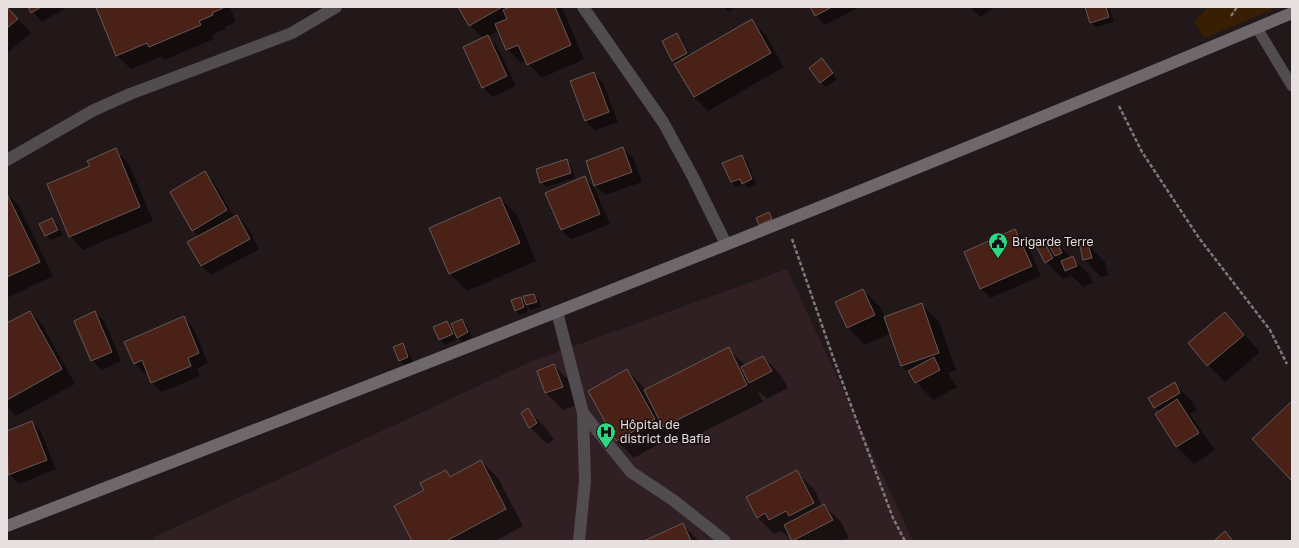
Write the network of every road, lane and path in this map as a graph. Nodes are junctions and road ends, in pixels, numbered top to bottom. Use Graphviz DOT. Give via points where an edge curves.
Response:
graph roads {
  1 [pos="336,7"];
  2 [pos="583,7"];
  3 [pos="1292,13"];
  4 [pos="1257,28"];
  5 [pos="1292,86"];
  6 [pos="1111,90"];
  7 [pos="7,160"];
  8 [pos="785,220"];
  9 [pos="726,244"];
  10 [pos="557,312"];
  11 [pos="1286,364"];
  12 [pos="583,413"];
  13 [pos="7,526"];
  14 [pos="579,541"];
  15 [pos="725,541"];
  16 [pos="905,541"];
  1 -- 7 [label="street" via="292,33 94,110"];
  2 -- 9 [label="street" via="663,122"];
  3 -- 4 [label="main road"];
  4 -- 5 [label="lane"];
  4 -- 6 [label="main road"];
  6 -- 8 [label="main road"];
  6 -- 11 [label="path" via="1142,152 1199,238 1270,330"];
  8 -- 9 [label="main road"];
  8 -- 16 [label="path" via="882,489"];
  9 -- 10 [label="main road"];
  10 -- 12 [label="street"];
  10 -- 13 [label="main road"];
  12 -- 14 [label="street" via="585,481"];
  12 -- 15 [label="street" via="631,472"];
}
